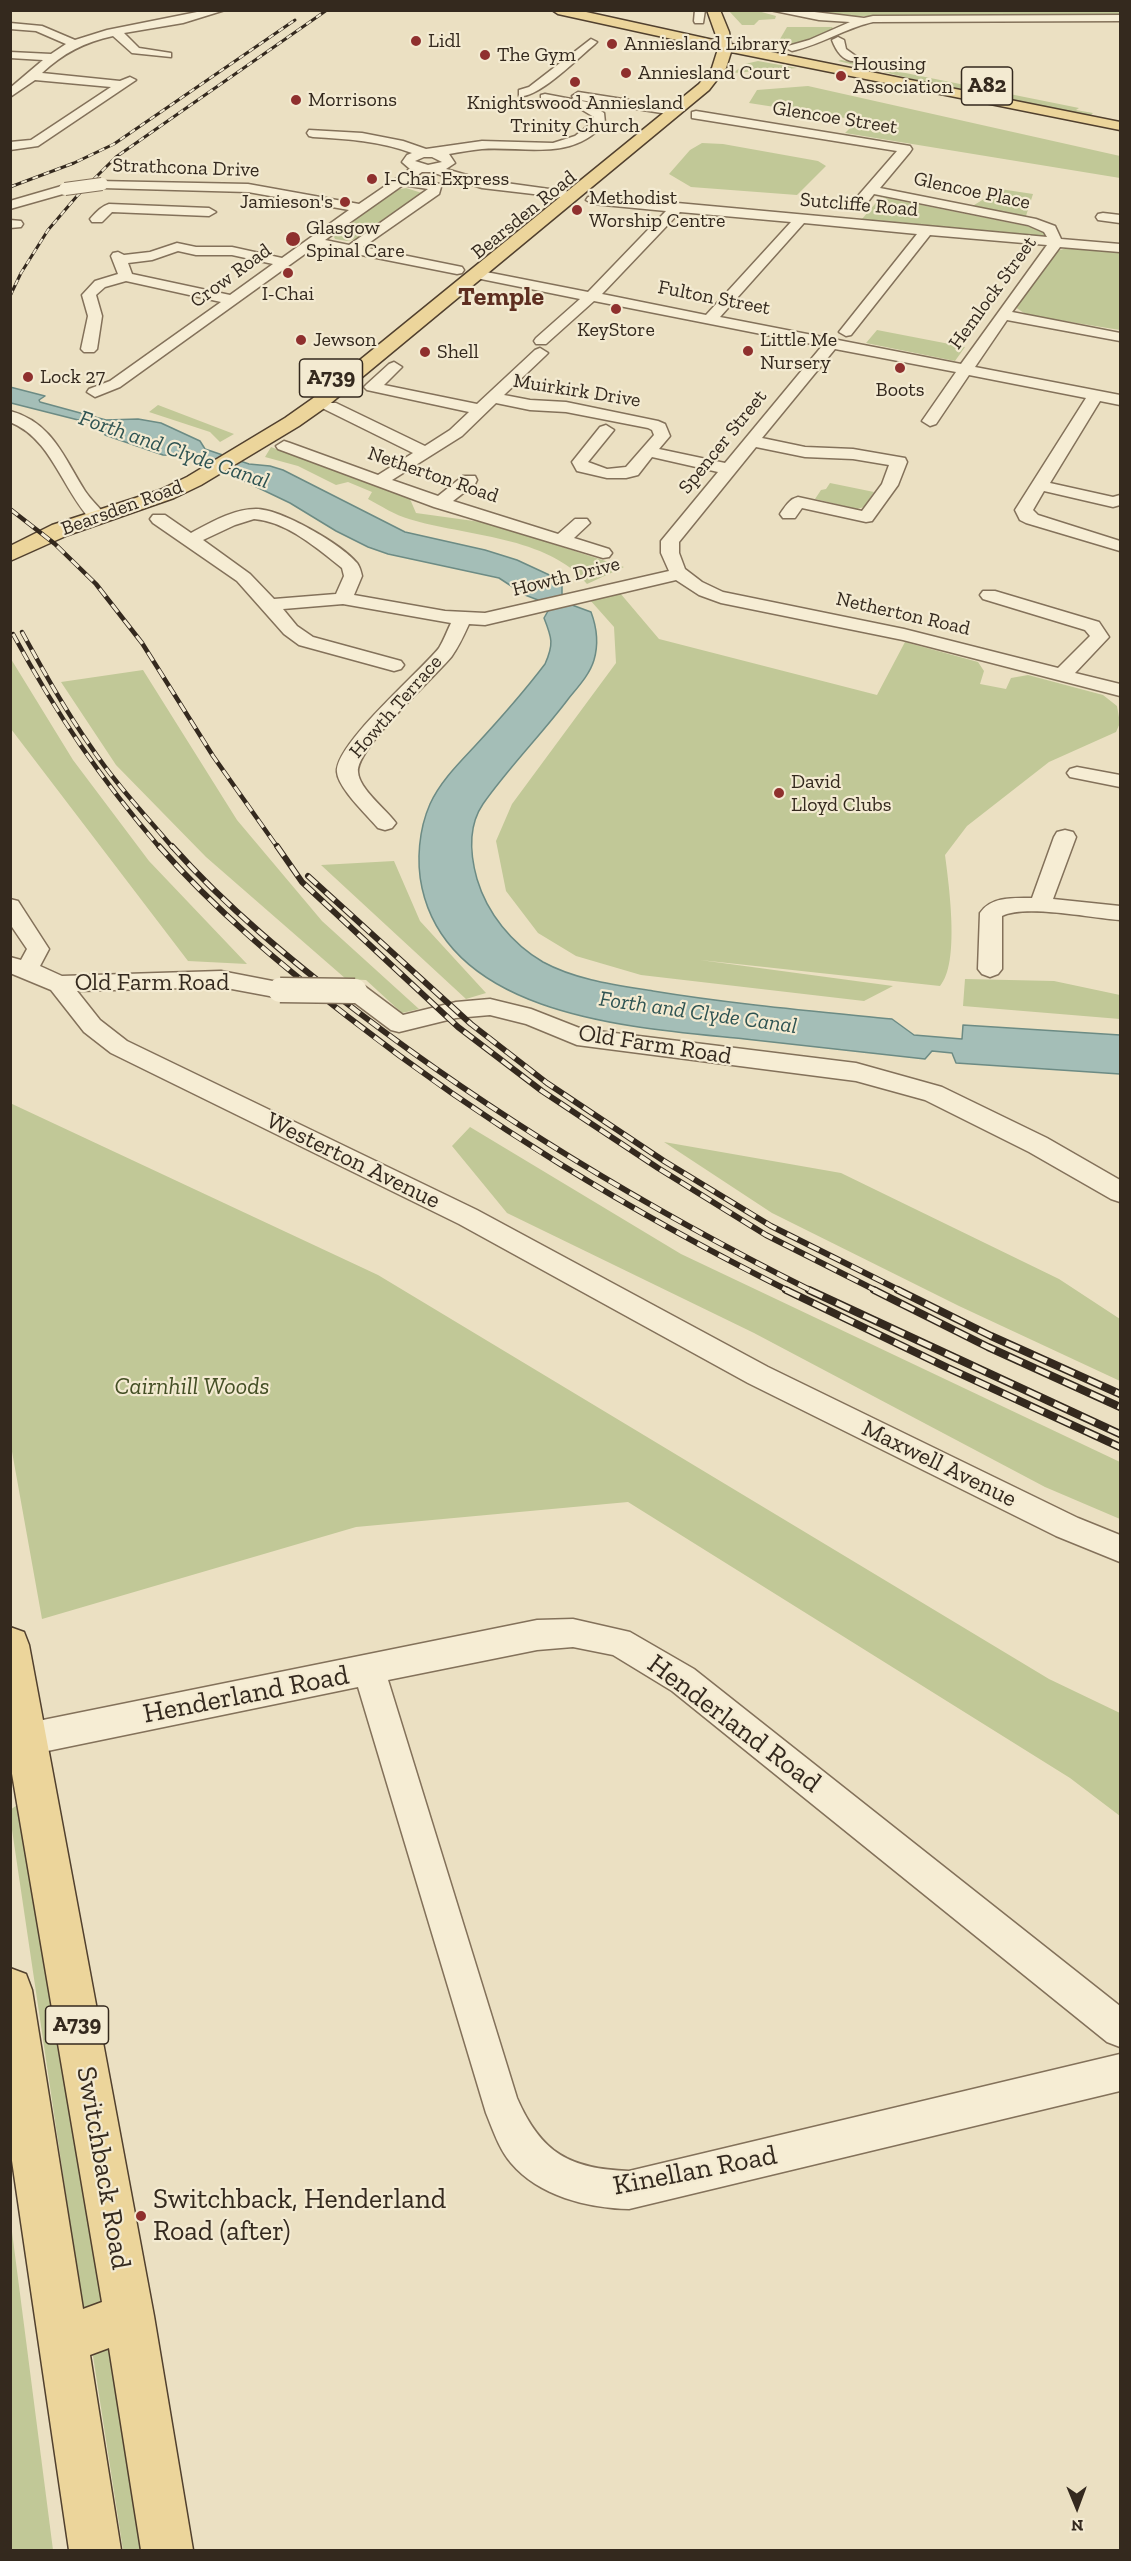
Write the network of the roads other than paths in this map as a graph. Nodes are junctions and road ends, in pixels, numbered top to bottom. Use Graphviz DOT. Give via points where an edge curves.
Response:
graph roads {
  1 [pos="220,10"];
  2 [pos="558,10"];
  3 [pos="690,10"];
  4 [pos="712,10"];
  5 [pos="720,10"];
  6 [pos="775,10"];
  7 [pos="602,12"];
  8 [pos="628,12"];
  9 [pos="205,13"];
  10 [pos="136,15"];
  11 [pos="873,20"];
  12 [pos="1120,21"];
  13 [pos="10,26"];
  14 [pos="155,26"];
  15 [pos="847,29"];
  16 [pos="116,32"];
  17 [pos="701,36"];
  18 [pos="728,37"];
  19 [pos="838,40"];
  20 [pos="591,42"];
  21 [pos="74,44"];
  22 [pos="792,48"];
  23 [pos="10,55"];
  24 [pos="168,55"];
  25 [pos="52,57"];
  26 [pos="779,58"];
  27 [pos="811,58"];
  28 [pos="853,59"];
  29 [pos="715,74"];
  30 [pos="35,76"];
  31 [pos="692,78"];
  32 [pos="12,92"];
  33 [pos="535,99"];
  34 [pos="658,109"];
  35 [pos="674,111"];
  36 [pos="1120,113"];
  37 [pos="696,115"];
  38 [pos="1120,126"];
  39 [pos="313,133"];
  40 [pos="10,146"];
  41 [pos="462,148"];
  42 [pos="423,158"];
  43 [pos="449,166"];
  44 [pos="400,180"];
  45 [pos="233,187"];
  46 [pos="435,187"];
  47 [pos="564,187"];
  48 [pos="872,190"];
  49 [pos="487,192"];
  50 [pos="593,200"];
  51 [pos="10,205"];
  52 [pos="677,207"];
  53 [pos="360,208"];
  54 [pos="1103,217"];
  55 [pos="97,219"];
  56 [pos="801,219"];
  57 [pos="1120,219"];
  58 [pos="840,223"];
  59 [pos="926,231"];
  60 [pos="314,242"];
  61 [pos="1056,242"];
  62 [pos="1120,248"];
  63 [pos="352,249"];
  64 [pos="283,262"];
  65 [pos="466,272"];
  66 [pos="126,277"];
  67 [pos="592,296"];
  68 [pos="234,300"];
  69 [pos="1002,315"];
  70 [pos="710,319"];
  71 [pos="846,332"];
  72 [pos="1120,337"];
  73 [pos="75,338"];
  74 [pos="832,343"];
  75 [pos="394,368"];
  76 [pos="964,369"];
  77 [pos="95,392"];
  78 [pos="1096,395"];
  79 [pos="1120,400"];
  80 [pos="487,404"];
  81 [pos="330,405"];
  82 [pos="10,416"];
  83 [pos="930,421"];
  84 [pos="606,430"];
  85 [pos="751,441"];
  86 [pos="912,445"];
  87 [pos="284,446"];
  88 [pos="426,452"];
  89 [pos="650,452"];
  90 [pos="899,462"];
  91 [pos="728,469"];
  92 [pos="469,480"];
  93 [pos="379,481"];
  94 [pos="1038,485"];
  95 [pos="1120,500"];
  96 [pos="798,502"];
  97 [pos="440,503"];
  98 [pos="94,514"];
  99 [pos="159,519"];
  100 [pos="581,523"];
  101 [pos="189,540"];
  102 [pos="560,541"];
  103 [pos="10,543"];
  104 [pos="1120,546"];
  105 [pos="603,553"];
  106 [pos="10,555"];
  107 [pos="679,574"];
  108 [pos="989,595"];
  109 [pos="343,599"];
  110 [pos="270,605"];
  111 [pos="462,619"];
  112 [pos="394,664"];
  113 [pos="1061,676"];
  114 [pos="1120,690"];
  115 [pos="1077,773"];
  116 [pos="1120,781"];
  117 [pos="385,823"];
  118 [pos="1065,837"];
  119 [pos="1040,905"];
  120 [pos="10,906"];
  121 [pos="1120,913"];
  122 [pos="19,967"];
  123 [pos="990,969"];
  124 [pos="59,984"];
  125 [pos="1110,1186"];
  126 [pos="758,1375"];
  127 [pos="1120,1549"];
  128 [pos="10,1645"];
  129 [pos="369,1670"];
  130 [pos="28,1739"];
  131 [pos="10,1990"];
  132 [pos="1120,2029"];
  133 [pos="1120,2073"];
  134 [pos="129,2316"];
  135 [pos="63,2341"];
  136 [pos="95,2550"];
  137 [pos="167,2550"];
  1 -- 9 [label="street"];
  2 -- 17 [label="main road" via="654,33 683,45"];
  3 -- 17 [label="main road"];
  4 -- 18 [label="main road"];
  5 -- 18 [label="main road"];
  6 -- 11 [label="street"];
  6 -- 15 [label="street"];
  7 -- 8 [label="main road"];
  7 -- 17 [label="main road"];
  9 -- 14 [label="street"];
  10 -- 14 [label="street"];
  11 -- 12 [label="street"];
  11 -- 15 [label="street"];
  12 -- 15 [label="street" via="883,23"];
  13 -- 21 [label="street" via="38,28"];
  14 -- 16 [label="street"];
  15 -- 19 [label="street"];
  15 -- 22 [label="street" via="815,44"];
  16 -- 21 [label="street"];
  16 -- 24 [label="street" via="136,51"];
  17 -- 18 [label="main road, A82"];
  18 -- 22 [label="main road, A82"];
  18 -- 26 [label="main road, A82"];
  18 -- 27 [label="main road"];
  18 -- 29 [label="main road, Bearsden Road / A739"];
  19 -- 27 [label="street"];
  19 -- 28 [label="street" via="841,50"];
  20 -- 33 [label="street"];
  21 -- 25 [label="street"];
  22 -- 27 [label="main road, A82"];
  23 -- 25 [label="street"];
  25 -- 30 [label="street"];
  26 -- 27 [label="main road, A82"];
  26 -- 29 [label="main road" via="743,58"];
  27 -- 28 [label="main road, A82"];
  27 -- 38 [label="main road, A82"];
  28 -- 36 [label="main road, A82"];
  29 -- 35 [label="main road, Bearsden Road / A739"];
  30 -- 32 [label="street"];
  30 -- 40 [label="street" via="126,82 34,143"];
  31 -- 34 [label="main road, Bearsden Road / A739"];
  33 -- 34 [label="street"];
  33 -- 41 [label="street, Crow Road" via="590,108 600,116 599,123 579,139 554,147"];
  34 -- 35 [label="street"];
  34 -- 47 [label="main road, Bearsden Road / A739"];
  35 -- 47 [label="main road, Bearsden Road / A739"];
  37 -- 48 [label="street, Glencoe Street" via="906,149"];
  39 -- 42 [label="street" via="399,144"];
  41 -- 42 [label="street, Crow Road"];
  41 -- 43 [label="street"];
  42 -- 43 [label="street"];
  42 -- 44 [label="street, Crow Road"];
  43 -- 47 [label="street" via="482,184"];
  44 -- 46 [label="street"];
  44 -- 53 [label="street, Crow Road"];
  45 -- 51 [label="street, Strathcona Drive, bridge" via="102,184 65,189"];
  45 -- 53 [label="street, Strathcona Drive"];
  45 -- 55 [label="street" via="204,216 109,208"];
  46 -- 49 [label="street"];
  46 -- 63 [label="street"];
  47 -- 65 [label="main road, Bearsden Road / A739"];
  48 -- 58 [label="street, Glencoe Street"];
  48 -- 61 [label="street, Glencoe Place" via="1031,222 1050,230"];
  50 -- 52 [label="street, Sutcliffe Road"];
  52 -- 56 [label="street, Sutcliffe Road"];
  52 -- 67 [label="street"];
  53 -- 60 [label="street, Crow Road"];
  54 -- 57 [label="street"];
  56 -- 58 [label="street, Sutcliffe Road"];
  56 -- 70 [label="street"];
  58 -- 59 [label="street, Sutcliffe Road"];
  59 -- 61 [label="street, Sutcliffe Road"];
  59 -- 71 [label="street"];
  60 -- 63 [label="street, Fulton Street"];
  60 -- 64 [label="street, Crow Road"];
  61 -- 62 [label="street, Sutcliffe Road"];
  61 -- 69 [label="street, Hemlock Street"];
  63 -- 65 [label="street, Fulton Street"];
  64 -- 66 [label="street" via="230,251 177,247 152,256 119,258"];
  64 -- 68 [label="street, Crow Road"];
  65 -- 67 [label="street, Fulton Street"];
  65 -- 98 [label="main road, Bearsden Road / A739" via="319,403 167,494"];
  66 -- 68 [label="street"];
  66 -- 73 [label="street" via="104,282 91,291 96,314 90,343"];
  67 -- 70 [label="street, Fulton Street"];
  67 -- 80 [label="street"];
  68 -- 77 [label="street, Crow Road" via="115,384"];
  69 -- 72 [label="street"];
  69 -- 76 [label="street, Hemlock Street"];
  70 -- 74 [label="street, Fulton Street"];
  74 -- 76 [label="street, Fulton Street"];
  74 -- 85 [label="street, Spencer Street"];
  75 -- 80 [label="street" via="372,387"];
  76 -- 78 [label="street, Fulton Street"];
  76 -- 83 [label="street, Hemlock Street"];
  78 -- 79 [label="street, Fulton Street"];
  78 -- 94 [label="street"];
  80 -- 88 [label="street" via="456,433"];
  80 -- 89 [label="street, Muirkirk Drive" via="566,407 652,424 659,427 662,436"];
  81 -- 88 [label="street"];
  82 -- 98 [label="street" via="39,429"];
  84 -- 89 [label="street, Muirkirk Drive" via="580,462 583,467 627,474"];
  85 -- 90 [label="street" via="805,452 854,454"];
  85 -- 91 [label="street, Spencer Street"];
  86 -- 90 [label="street"];
  87 -- 93 [label="street, Netherton Road"];
  88 -- 93 [label="street"];
  89 -- 91 [label="street"];
  90 -- 96 [label="street" via="890,485 866,517"];
  91 -- 107 [label="street, Spencer Street" via="670,541 669,552"];
  92 -- 97 [label="street"];
  93 -- 97 [label="street, Netherton Road"];
  94 -- 95 [label="street" via="1113,502"];
  94 -- 104 [label="street" via="1024,510 1026,516"];
  97 -- 102 [label="street, Netherton Road"];
  98 -- 103 [label="main road, Bearsden Road / A739"];
  98 -- 106 [label="main road, Bearsden Road / A739"];
  99 -- 101 [label="street"];
  100 -- 102 [label="street"];
  101 -- 109 [label="street" via="246,516 279,518 350,566 353,576"];
  101 -- 110 [label="street" via="241,576"];
  102 -- 105 [label="street, Netherton Road"];
  107 -- 111 [label="street, Howth Drive" via="485,619"];
  107 -- 113 [label="street, Netherton Road" via="702,590 727,599 904,635"];
  108 -- 113 [label="street" via="1092,626 1100,637"];
  109 -- 110 [label="street, Howth Drive"];
  109 -- 111 [label="street, Howth Drive"];
  110 -- 112 [label="street" via="289,630 306,641"];
  111 -- 117 [label="street, Howth Terrace" via="444,654 384,717 347,764 350,779"];
  113 -- 114 [label="street, Netherton Road"];
  115 -- 116 [label="street"];
  118 -- 119 [label="street"];
  119 -- 121 [label="street"];
  119 -- 123 [label="street" via="1006,905 991,914"];
  120 -- 122 [label="street, Westerton Avenue" via="38,950"];
  122 -- 124 [label="street, Westerton Avenue"];
  124 -- 125 [label="street, Old Farm Road, bridge" via="221,979 280,990 355,991 399,1024 491,1007 555,1025 577,1037 856,1072 933,1093"];
  124 -- 126 [label="street, Westerton Avenue" via="92,1026 119,1047 468,1217"];
  126 -- 127 [label="street, Maxwell Avenue" via="1067,1527"];
  128 -- 130 [label="main road, Switchback Road / A739"];
  129 -- 130 [label="street, Henderland Road"];
  129 -- 132 [label="street, Henderland Road" via="537,1635 573,1633 619,1642 683,1680"];
  129 -- 133 [label="street, Kinellan Road" via="499,2100 524,2149 547,2170 601,2190 628,2190"];
  130 -- 134 [label="main road, Switchback Road / A739"];
  131 -- 135 [label="main road, A739"];
  134 -- 135 [label="main road"];
  134 -- 137 [label="main road, Switchback Road / A739"];
  135 -- 136 [label="main road, A739"];
}
